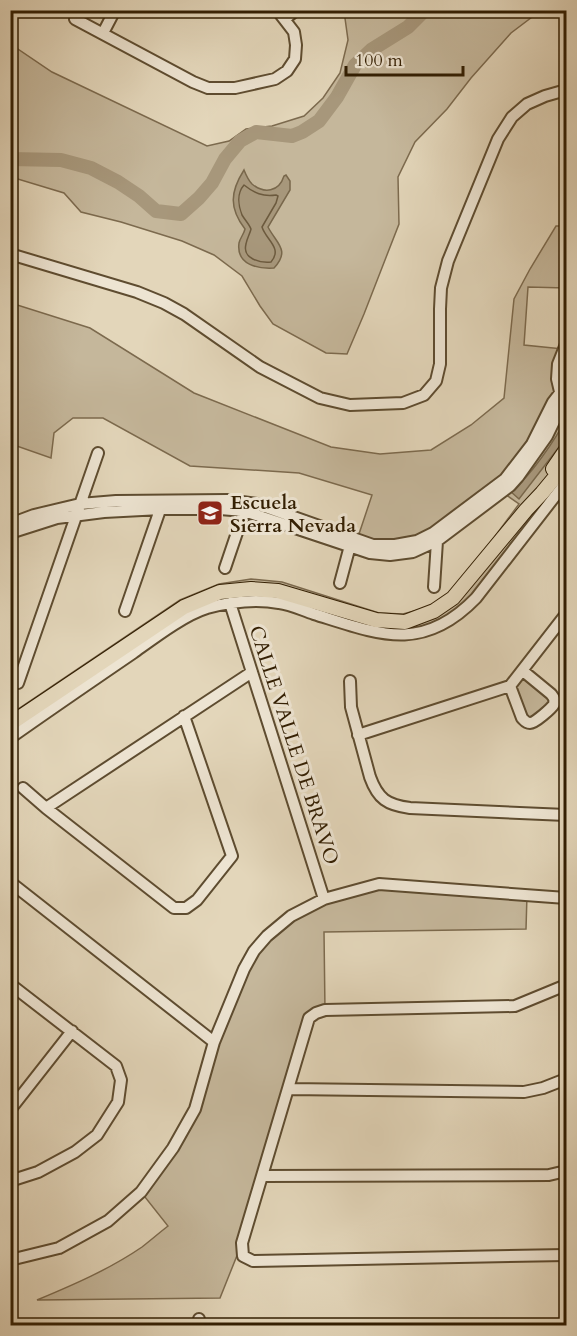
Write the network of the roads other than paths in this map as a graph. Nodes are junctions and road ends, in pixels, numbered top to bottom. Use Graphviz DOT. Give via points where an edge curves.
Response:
graph roads {
  1 [pos="115,10"];
  2 [pos="297,10"];
  3 [pos="281,15"];
  4 [pos="75,19"];
  5 [pos="103,33"];
  6 [pos="567,90"];
  7 [pos="10,254"];
  8 [pos="567,344"];
  9 [pos="564,392"];
  10 [pos="567,450"];
  11 [pos="98,453"];
  12 [pos="567,464"];
  13 [pos="563,481"];
  14 [pos="162,505"];
  15 [pos="245,507"];
  16 [pos="78,510"];
  17 [pos="526,510"];
  18 [pos="10,524"];
  19 [pos="448,526"];
  20 [pos="10,533"];
  21 [pos="437,541"];
  22 [pos="351,542"];
  23 [pos="225,568"];
  24 [pos="340,583"];
  25 [pos="434,587"];
  26 [pos="230,603"];
  27 [pos="125,611"];
  28 [pos="567,614"];
  29 [pos="523,671"];
  30 [pos="252,672"];
  31 [pos="350,681"];
  32 [pos="18,683"];
  33 [pos="510,686"];
  34 [pos="184,716"];
  35 [pos="10,724"];
  36 [pos="358,735"];
  37 [pos="10,738"];
  38 [pos="23,788"];
  39 [pos="46,808"];
  40 [pos="567,815"];
  41 [pos="10,882"];
  42 [pos="324,898"];
  43 [pos="567,898"];
  44 [pos="10,984"];
  45 [pos="567,985"];
  46 [pos="72,1031"];
  47 [pos="214,1042"];
  48 [pos="567,1079"];
  49 [pos="289,1089"];
  50 [pos="10,1110"];
  51 [pos="567,1171"];
  52 [pos="263,1176"];
  53 [pos="10,1181"];
  54 [pos="567,1255"];
  55 [pos="10,1260"];
  1 -- 5 [label="street"];
  2 -- 3 [label="street"];
  3 -- 5 [label="street" via="294,32 295,59 275,79 235,88 208,88 193,82"];
  4 -- 5 [label="street"];
  6 -- 7 [label="street" via="527,104 512,117 498,139 448,261 441,288 440,364 436,381 424,395 404,403 350,405 320,398 260,367 164,303"];
  8 -- 9 [label="street" via="557,378"];
  9 -- 19 [label="street" via="553,402 531,444 505,479"];
  10 -- 17 [label="main road"];
  11 -- 16 [label="street"];
  12 -- 13 [label="main road"];
  13 -- 17 [label="main road"];
  13 -- 26 [label="street" via="477,598 440,626 413,634 389,635 280,603"];
  14 -- 15 [label="street"];
  14 -- 16 [label="street" via="104,512"];
  14 -- 27 [label="street"];
  15 -- 22 [label="street"];
  15 -- 23 [label="street"];
  16 -- 18 [label="street" via="34,515"];
  16 -- 20 [label="street"];
  16 -- 32 [label="street"];
  17 -- 35 [label="main road" via="453,598 434,611 405,622 376,620 278,591 220,592 184,607"];
  19 -- 21 [label="street"];
  19 -- 22 [label="street" via="417,541 395,545"];
  21 -- 22 [label="street" via="413,552 390,555 370,553"];
  21 -- 25 [label="street"];
  22 -- 24 [label="street"];
  26 -- 30 [label="street, CALLE VALLE DE BRAVO"];
  26 -- 37 [label="street" via="205,609 174,624"];
  28 -- 29 [label="street"];
  29 -- 33 [label="street"];
  29 -- 33 [label="street" via="551,694 552,707 535,721 526,722"];
  30 -- 34 [label="street"];
  30 -- 42 [label="street, CALLE VALLE DE BRAVO"];
  31 -- 36 [label="street"];
  33 -- 36 [label="street"];
  34 -- 39 [label="street"];
  34 -- 39 [label="street" via="232,856 186,908 174,908"];
  36 -- 40 [label="street" via="374,788 380,797 398,807"];
  38 -- 39 [label="street"];
  41 -- 47 [label="street"];
  42 -- 43 [label="street" via="379,884"];
  42 -- 47 [label="street" via="291,916 254,951"];
  44 -- 46 [label="street"];
  45 -- 49 [label="street" via="515,1006 316,1013 309,1018"];
  46 -- 50 [label="street"];
  46 -- 53 [label="street" via="117,1066 121,1080 118,1102 98,1135 75,1152 39,1172"];
  47 -- 55 [label="street" via="195,1109 141,1192 108,1221 59,1248"];
  48 -- 49 [label="street" via="524,1092"];
  49 -- 52 [label="street"];
  51 -- 52 [label="street" via="549,1175"];
  52 -- 54 [label="street" via="243,1243 243,1256 253,1261"];
}
